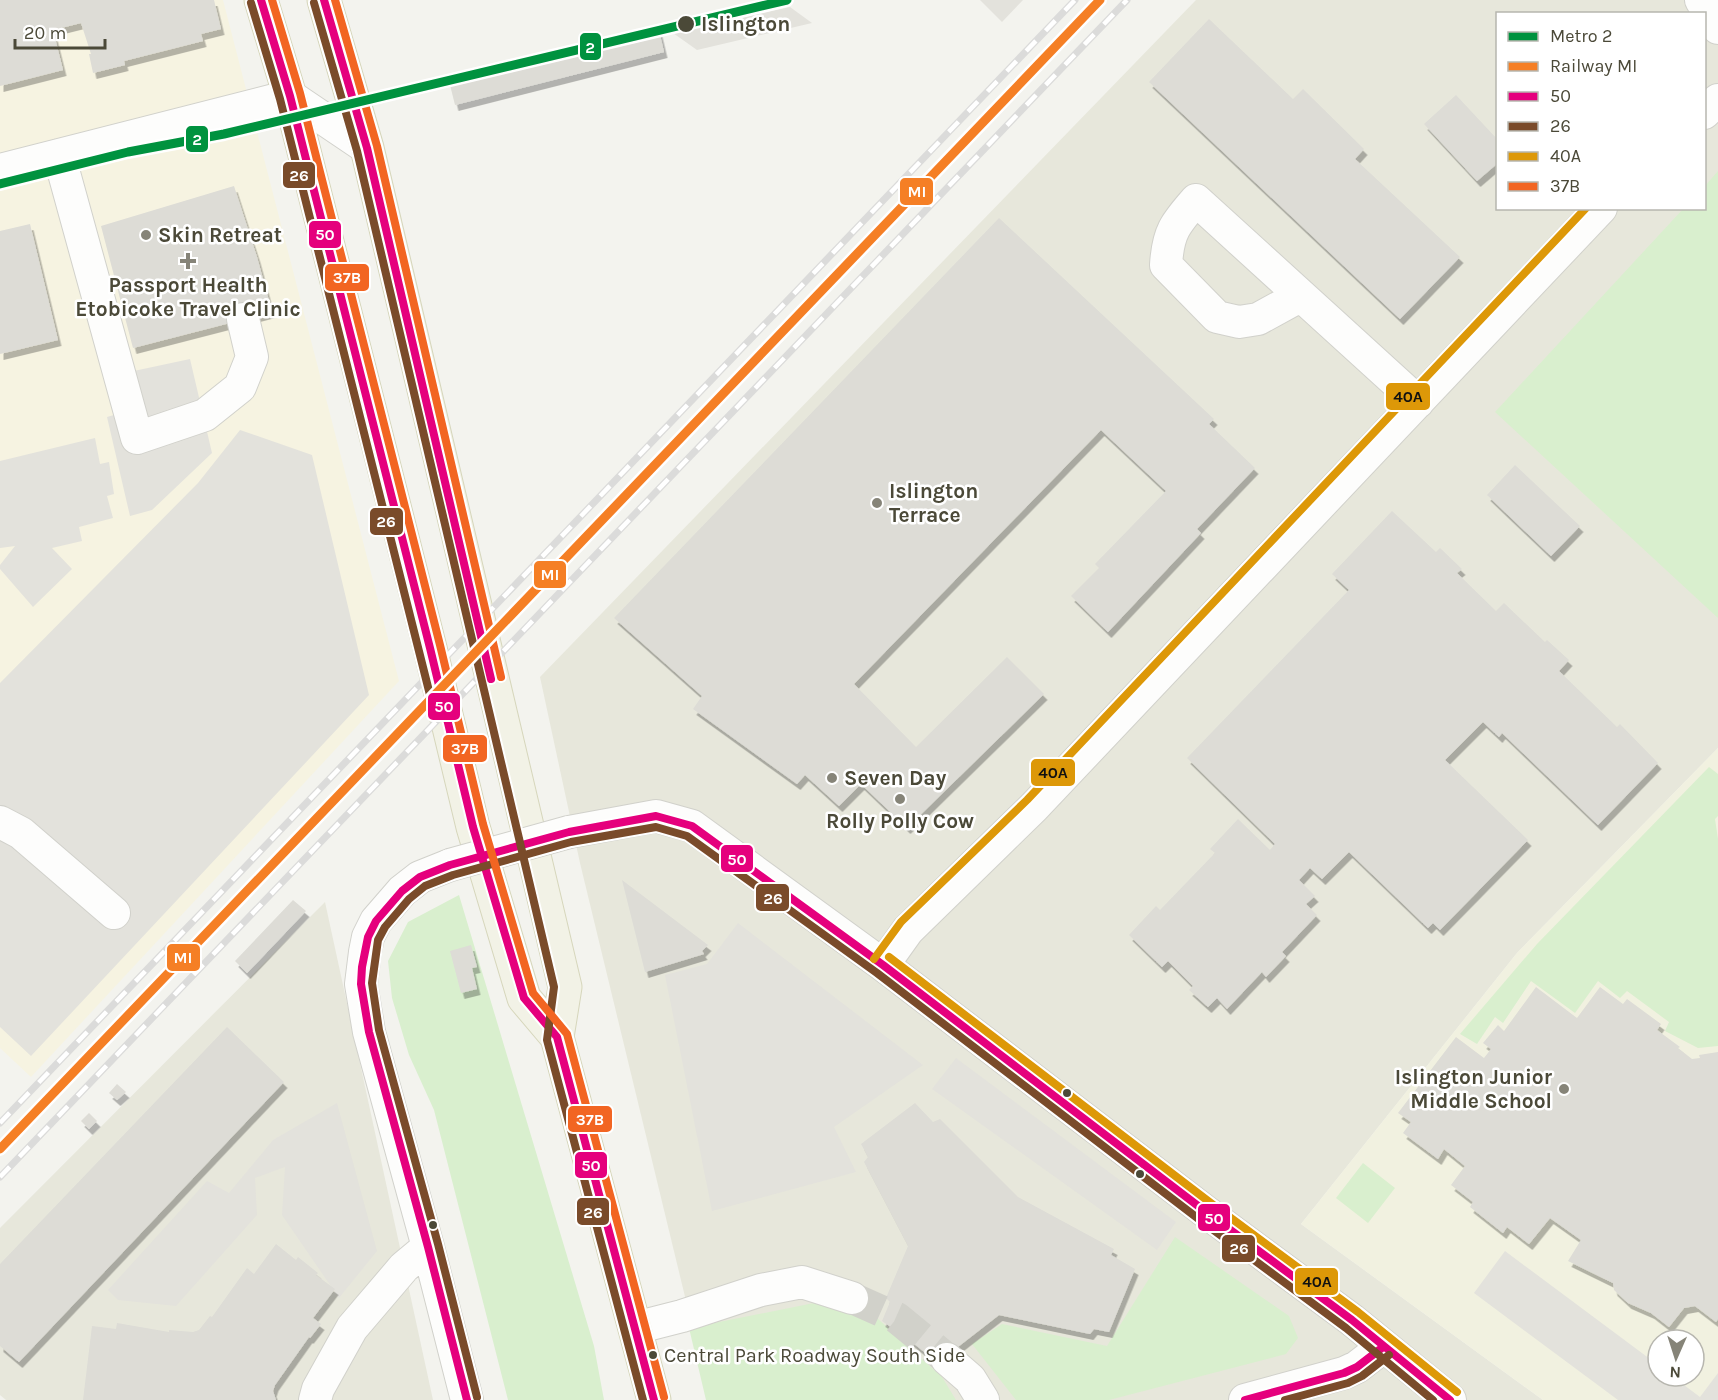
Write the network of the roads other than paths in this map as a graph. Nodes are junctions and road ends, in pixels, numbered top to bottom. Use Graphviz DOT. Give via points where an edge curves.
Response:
graph roads {
  1 [pos="261,0"];
  2 [pos="324,0"];
  3 [pos="1701,0"];
  4 [pos="1718,28"];
  5 [pos="290,96"];
  6 [pos="1718,100"];
  7 [pos="1706,110"];
  8 [pos="367,148"];
  9 [pos="59,155"];
  10 [pos="0,170"];
  11 [pos="1599,210"];
  12 [pos="1300,296"];
  13 [pos="243,319"];
  14 [pos="1418,402"];
  15 [pos="0,799"];
  16 [pos="11,828"];
  17 [pos="114,913"];
  18 [pos="883,965"];
  19 [pos="557,1037"];
  20 [pos="428,1247"];
  21 [pos="852,1298"];
  22 [pos="635,1328"];
  23 [pos="1383,1347"];
  24 [pos="946,1359"];
  25 [pos="315,1400"];
  26 [pos="467,1400"];
  27 [pos="654,1400"];
  28 [pos="983,1400"];
  29 [pos="1245,1400"];
  30 [pos="1450,1400"];
  1 -- 5 [label="main road"];
  2 -- 8 [label="main road"];
  3 -- 4 [label="street"];
  5 -- 8 [label="street"];
  5 -- 9 [label="street"];
  5 -- 19 [label="main road" via="472,827 524,998"];
  6 -- 7 [label="street"];
  8 -- 19 [label="main road" via="565,987"];
  9 -- 10 [label="street"];
  9 -- 13 [label="street" via="137,438 205,416 240,387 252,357"];
  11 -- 14 [label="street"];
  12 -- 14 [label="street"];
  14 -- 18 [label="street" via="1034,807 908,930"];
  15 -- 16 [label="street"];
  16 -- 17 [label="street"];
  18 -- 20 [label="street, bridge" via="692,826 656,816 569,832 420,877 376,921 368,937 361,984 369,1032"];
  18 -- 23 [label="street"];
  19 -- 22 [label="main road"];
  20 -- 25 [label="street" via="404,1267 352,1328"];
  20 -- 26 [label="street"];
  21 -- 22 [label="street" via="802,1282 761,1290"];
  22 -- 27 [label="main road"];
  23 -- 29 [label="street" via="1344,1374"];
  23 -- 30 [label="street"];
  24 -- 28 [label="street" via="970,1379"];
}
